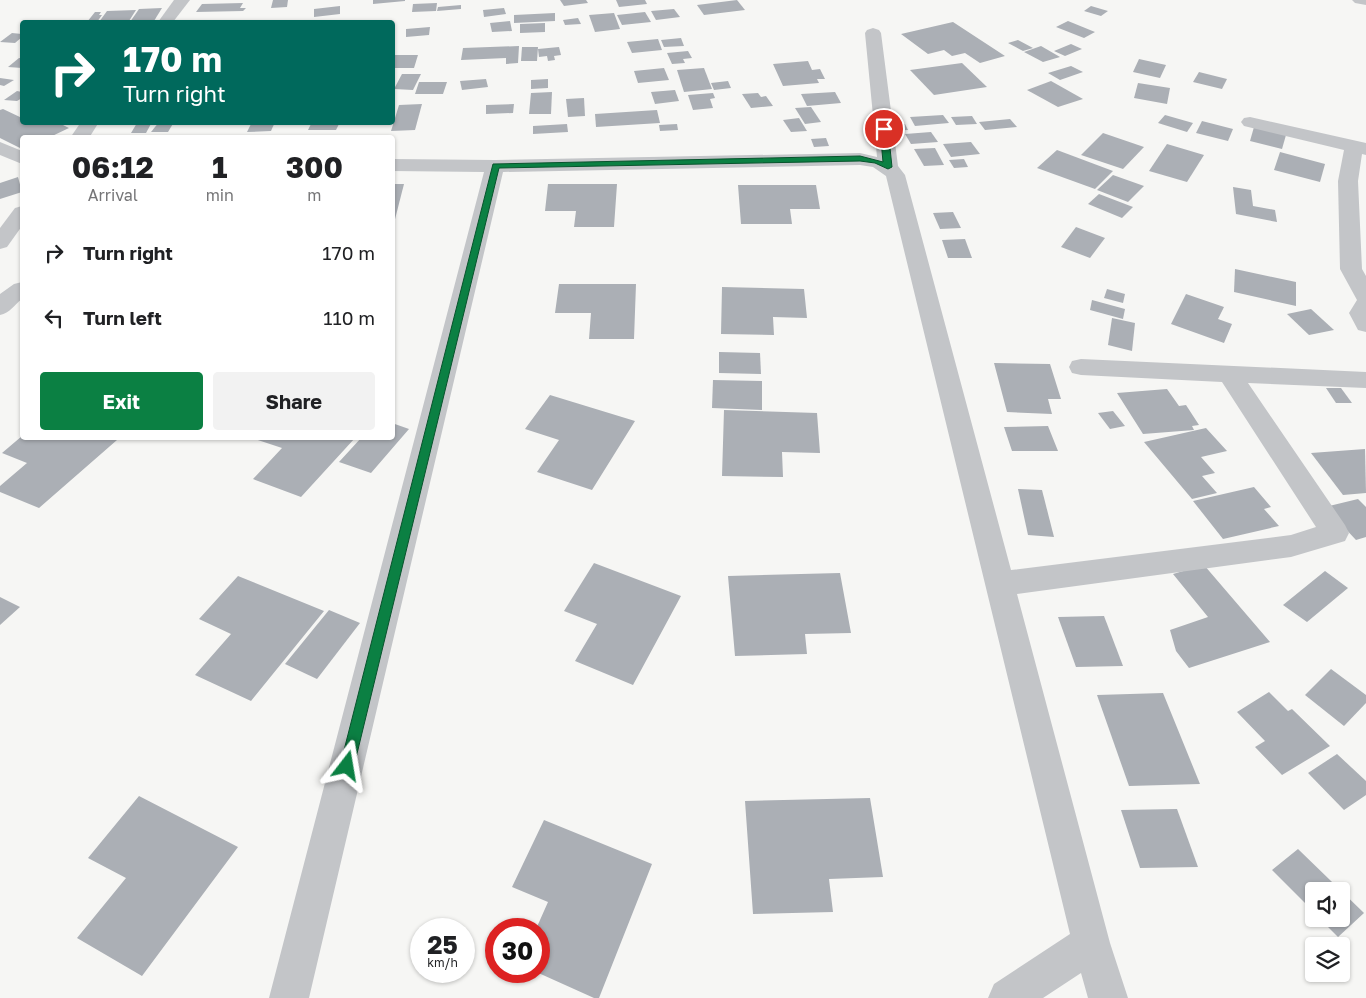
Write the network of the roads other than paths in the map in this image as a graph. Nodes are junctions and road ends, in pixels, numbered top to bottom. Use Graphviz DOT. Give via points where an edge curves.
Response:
graph roads {
  1 [pos="182,0"];
  2 [pos="1360,0"];
  3 [pos="1366,0"];
  4 [pos="167,20"];
  5 [pos="873,33"];
  6 [pos="1250,122"];
  7 [pos="0,148"];
  8 [pos="1360,148"];
  9 [pos="20,157"];
  10 [pos="395,165"];
  11 [pos="496,166"];
  12 [pos="888,167"];
  13 [pos="20,215"];
  14 [pos="0,243"];
  15 [pos="1366,296"];
  16 [pos="1366,304"];
  17 [pos="1366,325"];
  18 [pos="1081,367"];
  19 [pos="1229,374"];
  20 [pos="1366,380"];
  21 [pos="999,584"];
  22 [pos="1091,943"];
  23 [pos="290,998"];
  24 [pos="1008,998"];
  25 [pos="1108,998"];
  1 -- 4 [label="street"];
  2 -- 3 [label="street"];
  5 -- 12 [label="street"];
  6 -- 8 [label="street"];
  7 -- 9 [label="street"];
  8 -- 15 [label="street" via="1348,181 1351,269"];
  10 -- 11 [label="street"];
  11 -- 12 [label="street" via="860,158"];
  11 -- 23 [label="street"];
  12 -- 21 [label="street" via="895,175"];
  13 -- 14 [label="street"];
  16 -- 17 [label="street" via="1360,313"];
  18 -- 19 [label="street"];
  19 -- 20 [label="street"];
  19 -- 21 [label="street" via="1335,533 1291,546"];
  21 -- 22 [label="street"];
  22 -- 24 [label="street"];
  22 -- 25 [label="street"];
}
